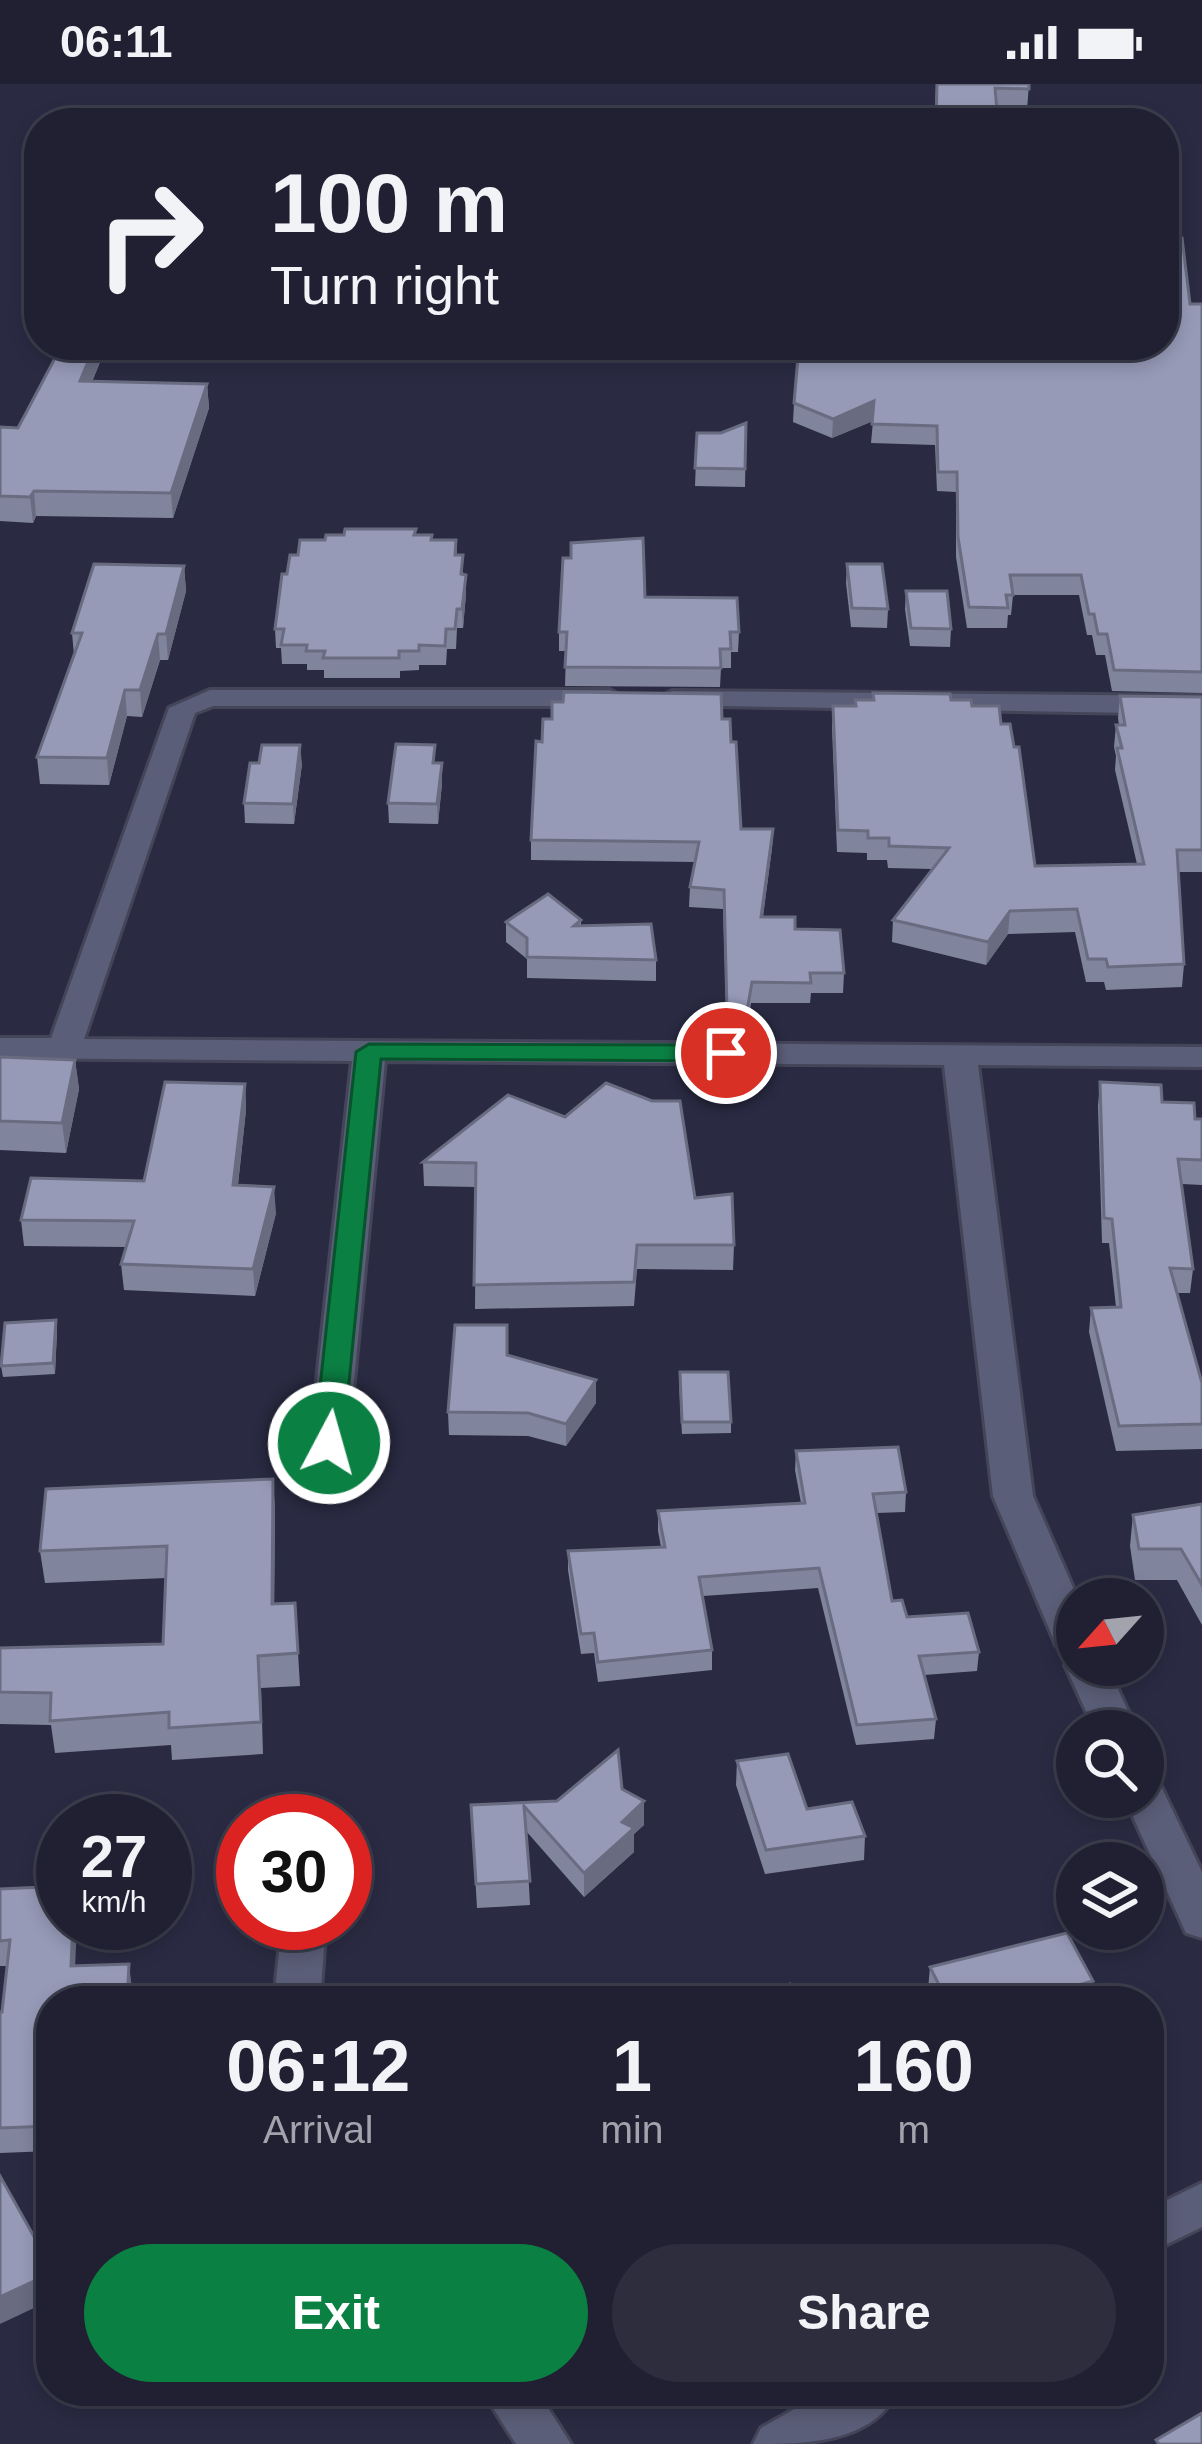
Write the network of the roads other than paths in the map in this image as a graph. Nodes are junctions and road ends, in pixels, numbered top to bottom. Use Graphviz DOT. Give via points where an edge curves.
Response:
graph roads {
  1 [pos="1202,705"];
  2 [pos="0,1048"];
  3 [pos="64,1048"];
  4 [pos="369,1052"];
  5 [pos="960,1056"];
  6 [pos="1202,1057"];
  7 [pos="329,1443"];
  8 [pos="1056,1596"];
  9 [pos="1155,1818"];
  10 [pos="1202,1921"];
  11 [pos="302,1950"];
  12 [pos="298,1986"];
  13 [pos="1202,2203"];
  14 [pos="1164,2225"];
  15 [pos="518,2406"];
  16 [pos="846,2406"];
  17 [pos="545,2444"];
  18 [pos="779,2444"];
  1 -- 3 [label="street" via="196,702 183,708"];
  2 -- 3 [label="street"];
  3 -- 4 [label="street"];
  4 -- 5 [label="street"];
  4 -- 7 [label="street"];
  5 -- 6 [label="street"];
  5 -- 8 [label="street" via="1013,1496"];
  9 -- 10 [label="street"];
  11 -- 12 [label="street"];
  13 -- 14 [label="street"];
  15 -- 17 [label="street"];
  16 -- 18 [label="street"];
}
